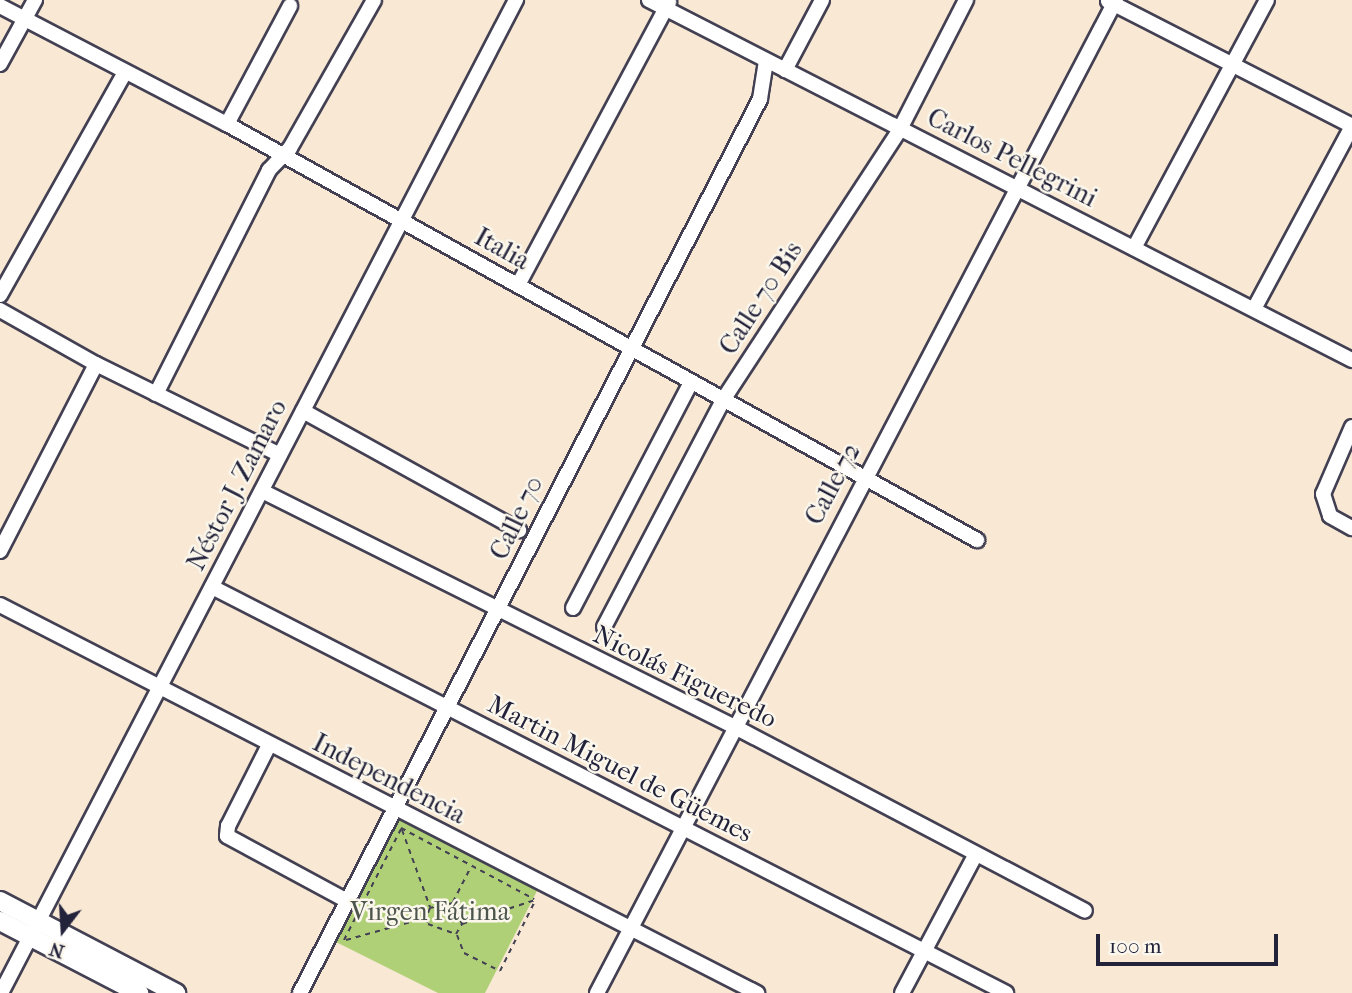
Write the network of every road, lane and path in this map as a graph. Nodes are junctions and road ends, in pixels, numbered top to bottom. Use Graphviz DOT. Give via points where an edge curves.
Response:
graph roads {
  1 [pos="35,0"];
  2 [pos="374,0"];
  3 [pos="516,0"];
  4 [pos="649,0"];
  5 [pos="822,0"];
  6 [pos="967,0"];
  7 [pos="1267,0"];
  8 [pos="1113,1"];
  9 [pos="668,4"];
  10 [pos="0,6"];
  11 [pos="290,6"];
  12 [pos="25,19"];
  13 [pos="766,61"];
  14 [pos="0,64"];
  15 [pos="1233,64"];
  16 [pos="785,70"];
  17 [pos="125,72"];
  18 [pos="227,124"];
  19 [pos="1352,126"];
  20 [pos="900,129"];
  21 [pos="281,156"];
  22 [pos="1017,189"];
  23 [pos="401,221"];
  24 [pos="1134,248"];
  25 [pos="518,285"];
  26 [pos="0,295"];
  27 [pos="1254,309"];
  28 [pos="0,310"];
  29 [pos="630,348"];
  30 [pos="1352,360"];
  31 [pos="96,364"];
  32 [pos="691,382"];
  33 [pos="156,394"];
  34 [pos="723,400"];
  35 [pos="303,411"];
  36 [pos="1352,427"];
  37 [pos="280,455"];
  38 [pos="864,478"];
  39 [pos="262,491"];
  40 [pos="1352,528"];
  41 [pos="519,530"];
  42 [pos="977,540"];
  43 [pos="0,551"];
  44 [pos="212,587"];
  45 [pos="0,605"];
  46 [pos="573,608"];
  47 [pos="498,612"];
  48 [pos="604,627"];
  49 [pos="158,688"];
  50 [pos="447,709"];
  51 [pos="735,727"];
  52 [pos="269,745"];
  53 [pos="395,810"];
  54 [pos="401,828"];
  55 [pos="683,828"];
  56 [pos="975,854"];
  57 [pos="472,866"];
  58 [pos="535,900"];
  59 [pos="0,901"];
  60 [pos="347,901"];
  61 [pos="453,903"];
  62 [pos="430,908"];
  63 [pos="1086,911"];
  64 [pos="426,918"];
  65 [pos="0,921"];
  66 [pos="462,924"];
  67 [pos="34,929"];
  68 [pos="630,929"];
  69 [pos="456,934"];
  70 [pos="924,951"];
  71 [pos="1,993"];
  72 [pos="139,993"];
  73 [pos="176,993"];
  74 [pos="300,993"];
  75 [pos="597,993"];
  76 [pos="757,993"];
  77 [pos="902,993"];
  78 [pos="1006,993"];
  1 -- 12 [label="street"];
  2 -- 21 [label="street"];
  3 -- 23 [label="street, Néstor J. Zamaro"];
  4 -- 9 [label="street, Carlos Pellegrini"];
  5 -- 16 [label="street"];
  6 -- 20 [label="street, Calle 70 Bis"];
  7 -- 15 [label="street"];
  8 -- 15 [label="street"];
  8 -- 22 [label="street, Calle 72"];
  9 -- 13 [label="street, Carlos Pellegrini"];
  9 -- 25 [label="street"];
  10 -- 12 [label="street, Italia"];
  11 -- 18 [label="street"];
  12 -- 14 [label="street"];
  12 -- 17 [label="street, Italia"];
  13 -- 16 [label="street, Carlos Pellegrini"];
  13 -- 29 [label="street, Calle 70" via="760,99"];
  15 -- 19 [label="street"];
  15 -- 24 [label="street"];
  16 -- 20 [label="street, Carlos Pellegrini"];
  17 -- 18 [label="street, Italia"];
  17 -- 26 [label="street"];
  18 -- 21 [label="street, Italia"];
  19 -- 27 [label="street"];
  20 -- 22 [label="street, Carlos Pellegrini"];
  20 -- 34 [label="street, Calle 70 Bis"];
  21 -- 23 [label="street, Italia"];
  21 -- 33 [label="street" via="269,170"];
  22 -- 24 [label="street, Carlos Pellegrini"];
  22 -- 38 [label="street, Calle 72"];
  23 -- 25 [label="street, Italia"];
  23 -- 35 [label="street, Néstor J. Zamaro"];
  24 -- 27 [label="street, Carlos Pellegrini"];
  25 -- 29 [label="street, Italia"];
  27 -- 30 [label="street, Carlos Pellegrini"];
  28 -- 31 [label="street"];
  29 -- 32 [label="street, Italia"];
  29 -- 47 [label="street, Calle 70"];
  31 -- 33 [label="street"];
  31 -- 43 [label="street"];
  32 -- 34 [label="street, Italia"];
  32 -- 46 [label="street"];
  33 -- 37 [label="street"];
  34 -- 38 [label="street, Italia"];
  34 -- 48 [label="street, Calle 70 Bis"];
  35 -- 37 [label="street, Néstor J. Zamaro"];
  35 -- 41 [label="street"];
  36 -- 40 [label="street" via="1323,494 1323,504 1330,516"];
  37 -- 39 [label="street, Néstor J. Zamaro"];
  38 -- 42 [label="street, Italia"];
  38 -- 51 [label="street, Calle 72"];
  39 -- 44 [label="street, Néstor J. Zamaro"];
  39 -- 47 [label="street, Nicolás Figueredo"];
  44 -- 49 [label="street, Néstor J. Zamaro"];
  44 -- 50 [label="street, Martin Miguel de Güemes"];
  45 -- 49 [label="street, Independencia"];
  47 -- 50 [label="street, Calle 70"];
  47 -- 51 [label="street, Nicolás Figueredo"];
  49 -- 52 [label="street, Independencia"];
  49 -- 67 [label="street, Néstor J. Zamaro"];
  50 -- 53 [label="street, Calle 70"];
  50 -- 55 [label="street, Martin Miguel de Güemes"];
  51 -- 55 [label="street, Calle 72"];
  51 -- 56 [label="street, Nicolás Figueredo"];
  52 -- 53 [label="street, Independencia"];
  52 -- 60 [label="street" via="227,836"];
  53 -- 60 [label="street, Calle 70"];
  53 -- 68 [label="street, Independencia"];
  54 -- 57 [label="path"];
  54 -- 62 [label="path"];
  54 -- 64 [label="path" via="344,940"];
  55 -- 68 [label="street, Calle 72"];
  55 -- 70 [label="street, Martin Miguel de Güemes"];
  56 -- 63 [label="street, Nicolás Figueredo"];
  56 -- 70 [label="street"];
  57 -- 58 [label="path"];
  57 -- 61 [label="path"];
  58 -- 66 [label="path"];
  58 -- 69 [label="path" via="499,971 464,953"];
  59 -- 67 [label="main road"];
  60 -- 74 [label="street, Calle 70"];
  61 -- 62 [label="path"];
  61 -- 66 [label="path"];
  62 -- 64 [label="path"];
  64 -- 69 [label="path" via="428,924"];
  65 -- 67 [label="main road"];
  66 -- 69 [label="path"];
  67 -- 71 [label="street, Néstor J. Zamaro"];
  67 -- 72 [label="main road"];
  67 -- 73 [label="main road"];
  68 -- 75 [label="street, Calle 72"];
  68 -- 76 [label="street, Independencia"];
  70 -- 77 [label="street"];
  70 -- 78 [label="street, Martin Miguel de Güemes"];
}
